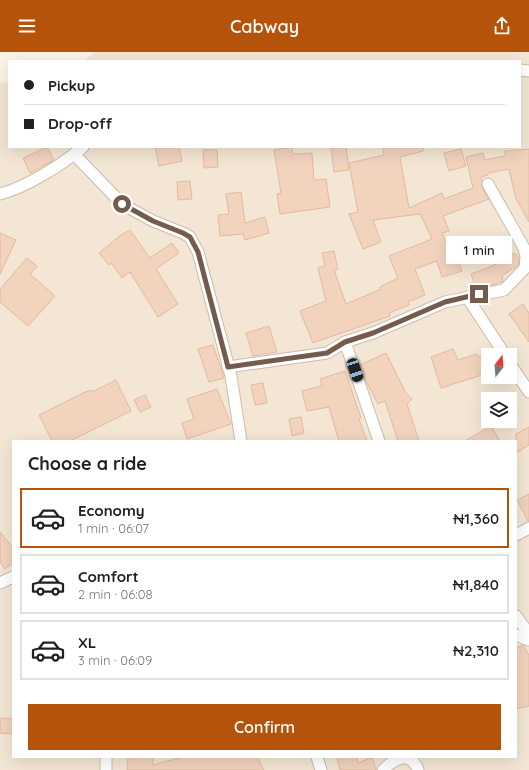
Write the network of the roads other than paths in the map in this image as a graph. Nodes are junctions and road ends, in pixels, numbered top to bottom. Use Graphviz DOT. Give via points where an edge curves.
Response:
graph roads {
  1 [pos="82,148"];
  2 [pos="74,154"];
  3 [pos="488,184"];
  4 [pos="0,194"];
  5 [pos="467,296"];
  6 [pos="345,342"];
  7 [pos="500,348"];
  8 [pos="230,372"];
  9 [pos="517,374"];
  10 [pos="529,392"];
  11 [pos="240,440"];
  12 [pos="379,440"];
  13 [pos="529,528"];
  14 [pos="517,534"];
  15 [pos="12,577"];
  16 [pos="0,583"];
  17 [pos="517,617"];
  18 [pos="529,634"];
  19 [pos="517,635"];
  20 [pos="529,640"];
  21 [pos="106,758"];
  22 [pos="317,758"];
  23 [pos="399,758"];
  24 [pos="405,758"];
  25 [pos="106,770"];
  26 [pos="321,770"];
  27 [pos="383,770"];
  28 [pos="418,770"];
  1 -- 2 [label="street"];
  2 -- 4 [label="street" via="15,190"];
  2 -- 8 [label="street" via="122,204 190,237 198,252"];
  3 -- 5 [label="street" via="524,248 525,268 504,290"];
  5 -- 6 [label="street" via="445,302 373,333"];
  5 -- 7 [label="street"];
  6 -- 8 [label="street" via="327,353 240,366"];
  6 -- 12 [label="street"];
  8 -- 11 [label="street"];
  9 -- 10 [label="street"];
  13 -- 14 [label="street"];
  15 -- 16 [label="street"];
  17 -- 18 [label="street"];
  19 -- 20 [label="street"];
  21 -- 25 [label="street"];
  22 -- 26 [label="street"];
  23 -- 27 [label="street"];
  24 -- 28 [label="street" via="416,764"];
}
